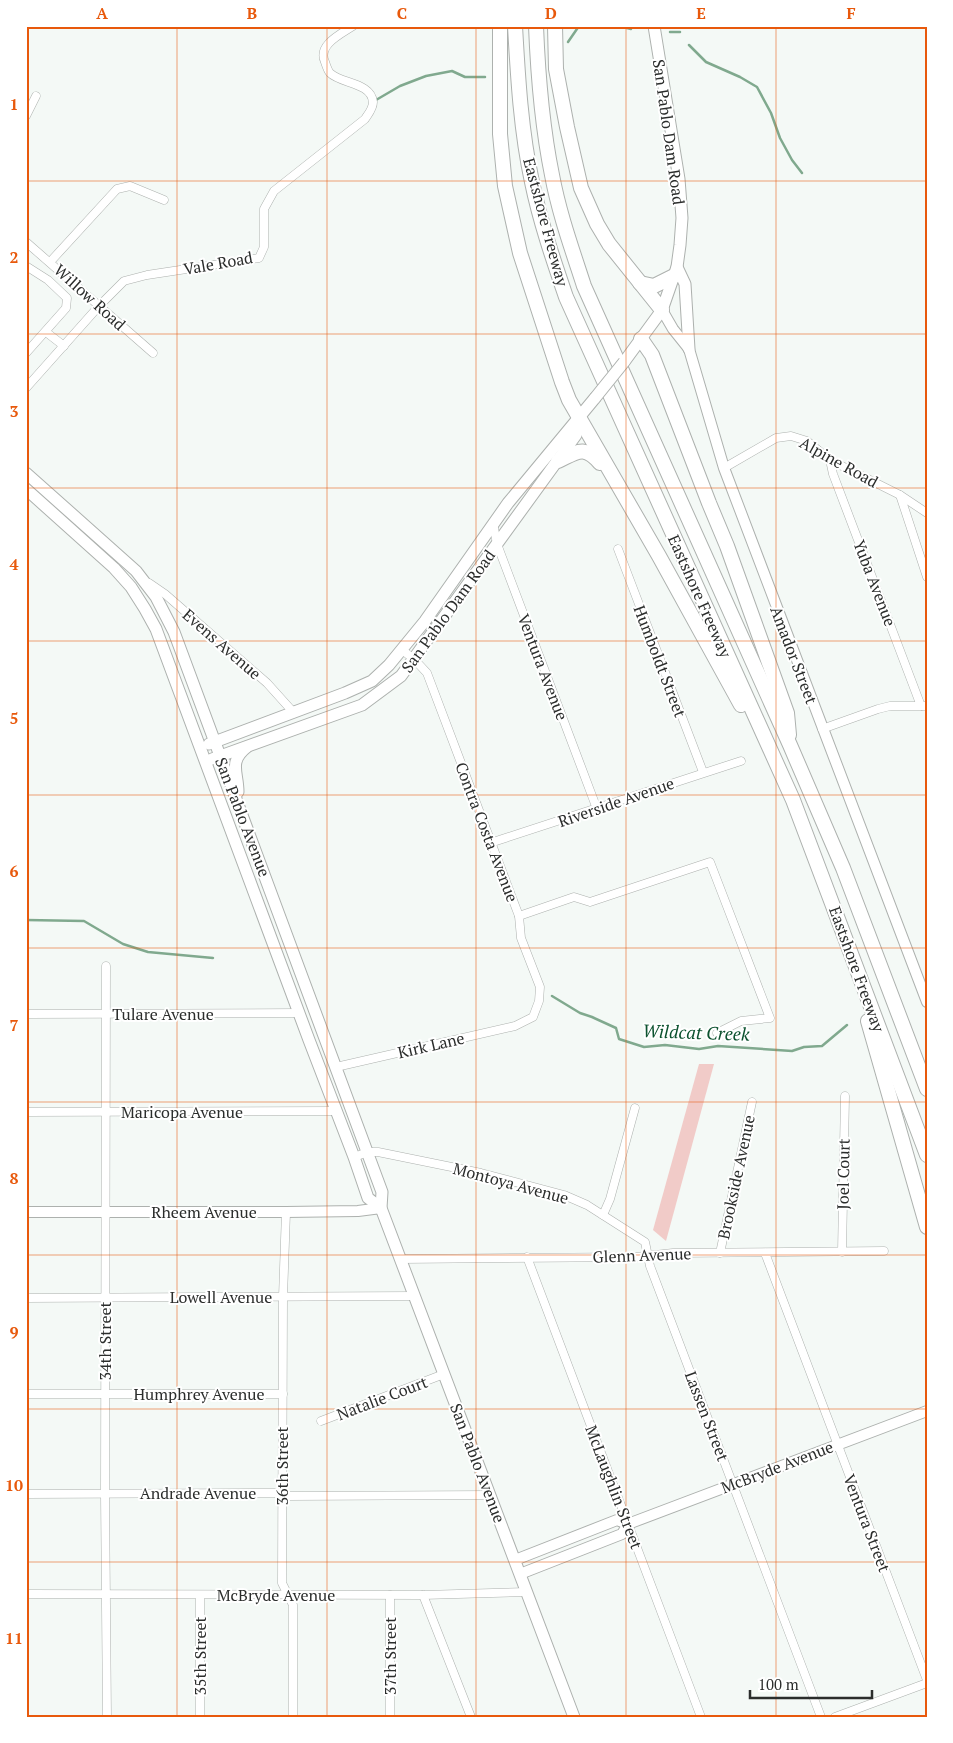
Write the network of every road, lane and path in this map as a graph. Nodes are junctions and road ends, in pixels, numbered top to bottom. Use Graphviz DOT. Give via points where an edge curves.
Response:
graph roads {
  1 [pos="353,26"];
  2 [pos="500,26"];
  3 [pos="515,26"];
  4 [pos="536,26"];
  5 [pos="555,26"];
  6 [pos="654,26"];
  7 [pos="36,96"];
  8 [pos="26,116"];
  9 [pos="164,200"];
  10 [pos="26,242"];
  11 [pos="50,262"];
  12 [pos="26,266"];
  13 [pos="676,272"];
  14 [pos="640,282"];
  15 [pos="99,306"];
  16 [pos="662,310"];
  17 [pos="46,332"];
  18 [pos="641,339"];
  19 [pos="64,346"];
  20 [pos="689,349"];
  21 [pos="26,353"];
  22 [pos="153,353"];
  23 [pos="26,388"];
  24 [pos="579,417"];
  25 [pos="830,460"];
  26 [pos="558,461"];
  27 [pos="724,468"];
  28 [pos="26,473"];
  29 [pos="616,482"];
  30 [pos="26,489"];
  31 [pos="900,495"];
  32 [pos="927,512"];
  33 [pos="493,523"];
  34 [pos="497,544"];
  35 [pos="618,549"];
  36 [pos="99,554"];
  37 [pos="118,554"];
  38 [pos="927,577"];
  39 [pos="145,581"];
  40 [pos="402,650"];
  41 [pos="414,659"];
  42 [pos="345,693"];
  43 [pos="924,706"];
  44 [pos="294,713"];
  45 [pos="314,721"];
  46 [pos="209,727"];
  47 [pos="822,729"];
  48 [pos="238,734"];
  49 [pos="272,737"];
  50 [pos="215,742"];
  51 [pos="790,745"];
  52 [pos="248,746"];
  53 [pos="200,748"];
  54 [pos="220,756"];
  55 [pos="741,761"];
  56 [pos="205,762"];
  57 [pos="703,772"];
  58 [pos="236,798"];
  59 [pos="793,800"];
  60 [pos="597,809"];
  61 [pos="490,843"];
  62 [pos="519,916"];
  63 [pos="852,958"];
  64 [pos="106,966"];
  65 [pos="927,1002"];
  66 [pos="299,1013"];
  67 [pos="26,1014"];
  68 [pos="106,1014"];
  69 [pos="526,1022"];
  70 [pos="323,1033"];
  71 [pos="717,1033"];
  72 [pos="309,1040"];
  73 [pos="336,1067"];
  74 [pos="927,1089"];
  75 [pos="845,1096"];
  76 [pos="752,1102"];
  77 [pos="635,1108"];
  78 [pos="337,1111"];
  79 [pos="26,1112"];
  80 [pos="106,1112"];
  81 [pos="368,1152"];
  82 [pos="927,1155"];
  83 [pos="354,1157"];
  84 [pos="381,1208"];
  85 [pos="106,1211"];
  86 [pos="26,1212"];
  87 [pos="286,1212"];
  88 [pos="604,1216"];
  89 [pos="927,1227"];
  90 [pos="884,1251"];
  91 [pos="842,1252"];
  92 [pos="720,1253"];
  93 [pos="765,1253"];
  94 [pos="648,1255"];
  95 [pos="527,1258"];
  96 [pos="400,1259"];
  97 [pos="283,1296"];
  98 [pos="415,1296"];
  99 [pos="26,1298"];
  100 [pos="105,1298"];
  101 [pos="444,1374"];
  102 [pos="26,1394"];
  103 [pos="105,1394"];
  104 [pos="283,1394"];
  105 [pos="927,1411"];
  106 [pos="321,1421"];
  107 [pos="838,1444"];
  108 [pos="732,1484"];
  109 [pos="26,1494"];
  110 [pos="105,1494"];
  111 [pos="282,1494"];
  112 [pos="490,1495"];
  113 [pos="628,1524"];
  114 [pos="515,1560"];
  115 [pos="520,1574"];
  116 [pos="527,1592"];
  117 [pos="26,1594"];
  118 [pos="106,1594"];
  119 [pos="288,1594"];
  120 [pos="200,1595"];
  121 [pos="390,1595"];
  122 [pos="423,1595"];
  123 [pos="927,1681"];
  124 [pos="107,1717"];
  125 [pos="200,1717"];
  126 [pos="293,1717"];
  127 [pos="390,1717"];
  128 [pos="471,1717"];
  129 [pos="574,1717"];
  130 [pos="701,1717"];
  131 [pos="821,1717"];
  132 [pos="836,1717"];
  1 -- 15 [label="street, Vale Road" via="330,42 323,59 330,73 370,93 372,108 364,119 274,191 264,209 264,247 259,258 146,274 124,281"];
  2 -- 24 [label="highway" via="500,134 505,186 513,225 550,348 569,400"];
  3 -- 59 [label="highway, Eastshore Freeway" via="523,127 532,183 566,297"];
  4 -- 51 [label="highway, Eastshore Freeway" via="538,78 552,177 584,286"];
  5 -- 14 [label="highway" via="556,69 581,188 597,224"];
  6 -- 13 [label="main road, San Pablo Dam Road" via="679,179 682,218"];
  7 -- 8 [label="street"];
  9 -- 11 [label="street" via="130,186 118,189"];
  10 -- 11 [label="street, Willow Road"];
  11 -- 15 [label="street, Willow Road"];
  12 -- 17 [label="street" via="67,298 66,308"];
  13 -- 14 [label="highway" via="654,286"];
  13 -- 16 [label="main road, San Pablo Dam Road"];
  13 -- 20 [label="main road" via="685,284"];
  14 -- 16 [label="highway"];
  15 -- 19 [label="street, Vale Road"];
  15 -- 22 [label="street, Willow Road"];
  16 -- 18 [label="main road, San Pablo Dam Road"];
  16 -- 20 [label="street, Amador Street"];
  17 -- 19 [label="street"];
  17 -- 21 [label="street"];
  18 -- 24 [label="main road, San Pablo Dam Road, bridge"];
  18 -- 51 [label="highway" via="652,355 742,584 787,713"];
  19 -- 23 [label="street, Vale Road"];
  20 -- 27 [label="street, Amador Street"];
  24 -- 26 [label="main road, San Pablo Dam Road" via="576,435"];
  24 -- 29 [label="highway"];
  24 -- 33 [label="main road, San Pablo Dam Road"];
  25 -- 27 [label="street, Alpine Road" via="806,441 791,436 776,438"];
  25 -- 31 [label="street, Alpine Road"];
  25 -- 43 [label="street, Yuba Avenue"];
  26 -- 29 [label="highway" via="582,451 592,454"];
  26 -- 34 [label="main road, San Pablo Dam Road"];
  27 -- 47 [label="street, Amador Street"];
  28 -- 37 [label="main road, San Pablo Avenue"];
  29 -- 59 [label="highway"];
  30 -- 36 [label="main road, San Pablo Avenue"];
  31 -- 32 [label="street, Alpine Road"];
  31 -- 38 [label="street"];
  33 -- 34 [label="street, Ventura Avenue"];
  33 -- 40 [label="main road, San Pablo Dam Road"];
  34 -- 41 [label="main road, San Pablo Dam Road"];
  34 -- 60 [label="street, Ventura Avenue"];
  35 -- 57 [label="street, Humboldt Street"];
  36 -- 37 [label="main road"];
  36 -- 53 [label="main road, San Pablo Avenue" via="131,587 146,609"];
  37 -- 39 [label="main road, San Pablo Avenue"];
  39 -- 44 [label="street, Evens Avenue" via="165,594 262,678"];
  39 -- 46 [label="main road, San Pablo Avenue" via="174,632"];
  40 -- 41 [label="street, Contra Costa Avenue"];
  40 -- 42 [label="main road, San Pablo Dam Road" via="372,681"];
  41 -- 45 [label="main road, San Pablo Dam Road" via="401,676 362,704"];
  41 -- 61 [label="street, Contra Costa Avenue" via="426,673"];
  42 -- 44 [label="main road, San Pablo Dam Road"];
  42 -- 45 [label="main road" via="341,701 314,711"];
  43 -- 47 [label="street" via="890,706"];
  44 -- 48 [label="main road, San Pablo Dam Road"];
  44 -- 49 [label="main road" via="294,720"];
  45 -- 49 [label="main road, San Pablo Dam Road"];
  46 -- 48 [label="main road"];
  46 -- 50 [label="main road, San Pablo Avenue"];
  47 -- 65 [label="street, Amador Street"];
  48 -- 50 [label="main road, San Pablo Dam Road"];
  49 -- 52 [label="main road, San Pablo Dam Road"];
  50 -- 53 [label="main road, San Pablo Dam Road"];
  50 -- 54 [label="main road, San Pablo Avenue"];
  51 -- 74 [label="highway, Eastshore Freeway" via="843,868"];
  52 -- 54 [label="main road, San Pablo Dam Road"];
  52 -- 58 [label="main road" via="237,757 234,768 238,789"];
  53 -- 56 [label="main road, San Pablo Avenue"];
  54 -- 56 [label="main road, San Pablo Dam Road"];
  54 -- 58 [label="main road, San Pablo Avenue"];
  55 -- 57 [label="street, Riverside Avenue"];
  56 -- 66 [label="main road, San Pablo Avenue"];
  57 -- 60 [label="street, Riverside Avenue"];
  58 -- 70 [label="main road, San Pablo Avenue"];
  59 -- 63 [label="highway, Eastshore Freeway"];
  60 -- 61 [label="street, Riverside Avenue"];
  61 -- 62 [label="street, Contra Costa Avenue"];
  62 -- 69 [label="street, Contra Costa Avenue" via="521,938 540,987 533,1016"];
  62 -- 71 [label="street" via="574,897 590,902 710,862 770,1018 741,1021"];
  63 -- 82 [label="highway, Eastshore Freeway"];
  63 -- 89 [label="highway"];
  64 -- 68 [label="street, 34th Street"];
  66 -- 68 [label="street, Tulare Avenue"];
  66 -- 70 [label="main road" via="306,1014"];
  66 -- 72 [label="main road, San Pablo Avenue"];
  67 -- 68 [label="street, Tulare Avenue"];
  68 -- 80 [label="street, 34th Street"];
  69 -- 73 [label="street, Kirk Lane"];
  70 -- 73 [label="main road, San Pablo Avenue"];
  72 -- 73 [label="main road" via="324,1060"];
  72 -- 78 [label="main road, San Pablo Avenue"];
  73 -- 81 [label="main road, San Pablo Avenue"];
  75 -- 91 [label="street, Joel Court"];
  76 -- 92 [label="street, Brookside Avenue"];
  77 -- 88 [label="street"];
  78 -- 80 [label="street, Maricopa Avenue"];
  78 -- 83 [label="main road, San Pablo Avenue"];
  79 -- 80 [label="street, Maricopa Avenue"];
  80 -- 85 [label="street, 34th Street"];
  81 -- 83 [label="street, Montoya Avenue"];
  81 -- 84 [label="main road, San Pablo Avenue" via="382,1192"];
  81 -- 88 [label="street, Montoya Avenue" via="472,1172 564,1195"];
  83 -- 84 [label="main road, San Pablo Avenue" via="368,1198"];
  84 -- 87 [label="street, Rheem Avenue"];
  84 -- 96 [label="main road, San Pablo Avenue"];
  85 -- 86 [label="street, Rheem Avenue"];
  85 -- 87 [label="street, Rheem Avenue"];
  85 -- 100 [label="street, 34th Street"];
  87 -- 97 [label="street, 36th Street"];
  88 -- 94 [label="street, Montoya Avenue" via="645,1242"];
  90 -- 91 [label="street, Glenn Avenue"];
  91 -- 93 [label="street, Glenn Avenue"];
  92 -- 93 [label="street, Glenn Avenue"];
  92 -- 94 [label="street, Glenn Avenue"];
  93 -- 107 [label="street, Ventura Street"];
  94 -- 95 [label="street, Glenn Avenue"];
  94 -- 108 [label="street, Lassen Street"];
  95 -- 96 [label="street, Glenn Avenue"];
  95 -- 113 [label="street, McLaughlin Street"];
  96 -- 98 [label="main road, San Pablo Avenue"];
  97 -- 98 [label="street, Lowell Avenue"];
  97 -- 100 [label="street, Lowell Avenue"];
  97 -- 104 [label="street, 36th Street"];
  98 -- 101 [label="main road, San Pablo Avenue"];
  99 -- 100 [label="street, Lowell Avenue"];
  100 -- 103 [label="street, 34th Street"];
  101 -- 106 [label="street, Natalie Court"];
  101 -- 112 [label="main road, San Pablo Avenue"];
  102 -- 103 [label="street, Humphrey Avenue"];
  103 -- 104 [label="street, Humphrey Avenue"];
  103 -- 110 [label="street, 34th Street"];
  104 -- 111 [label="street, 36th Street"];
  105 -- 107 [label="street, McBryde Avenue"];
  107 -- 108 [label="street, McBryde Avenue"];
  107 -- 123 [label="street, Ventura Street"];
  108 -- 113 [label="street, McBryde Avenue"];
  108 -- 131 [label="street, Lassen Street"];
  109 -- 110 [label="street, Andrade Avenue"];
  110 -- 111 [label="street, Andrade Avenue"];
  110 -- 118 [label="street, 34th Street"];
  111 -- 112 [label="street, Andrade Avenue"];
  111 -- 119 [label="street, 36th Street" via="282,1583"];
  112 -- 114 [label="main road, San Pablo Avenue"];
  113 -- 114 [label="street, McBryde Avenue" via="617,1520"];
  113 -- 115 [label="street, McBryde Avenue" via="622,1534"];
  113 -- 130 [label="street, McLaughlin Street"];
  114 -- 115 [label="main road, San Pablo Avenue"];
  115 -- 116 [label="main road, San Pablo Avenue"];
  116 -- 122 [label="street, McBryde Avenue"];
  116 -- 129 [label="main road, San Pablo Avenue"];
  117 -- 118 [label="street, McBryde Avenue"];
  118 -- 120 [label="street, McBryde Avenue"];
  118 -- 124 [label="street, 34th Street"];
  119 -- 120 [label="street, McBryde Avenue"];
  119 -- 121 [label="street, McBryde Avenue"];
  119 -- 126 [label="street, 36th Street" via="293,1606"];
  120 -- 125 [label="street, 35th Street"];
  121 -- 122 [label="street, McBryde Avenue"];
  121 -- 127 [label="street, 37th Street"];
  122 -- 128 [label="street"];
  123 -- 132 [label="street"];
}
